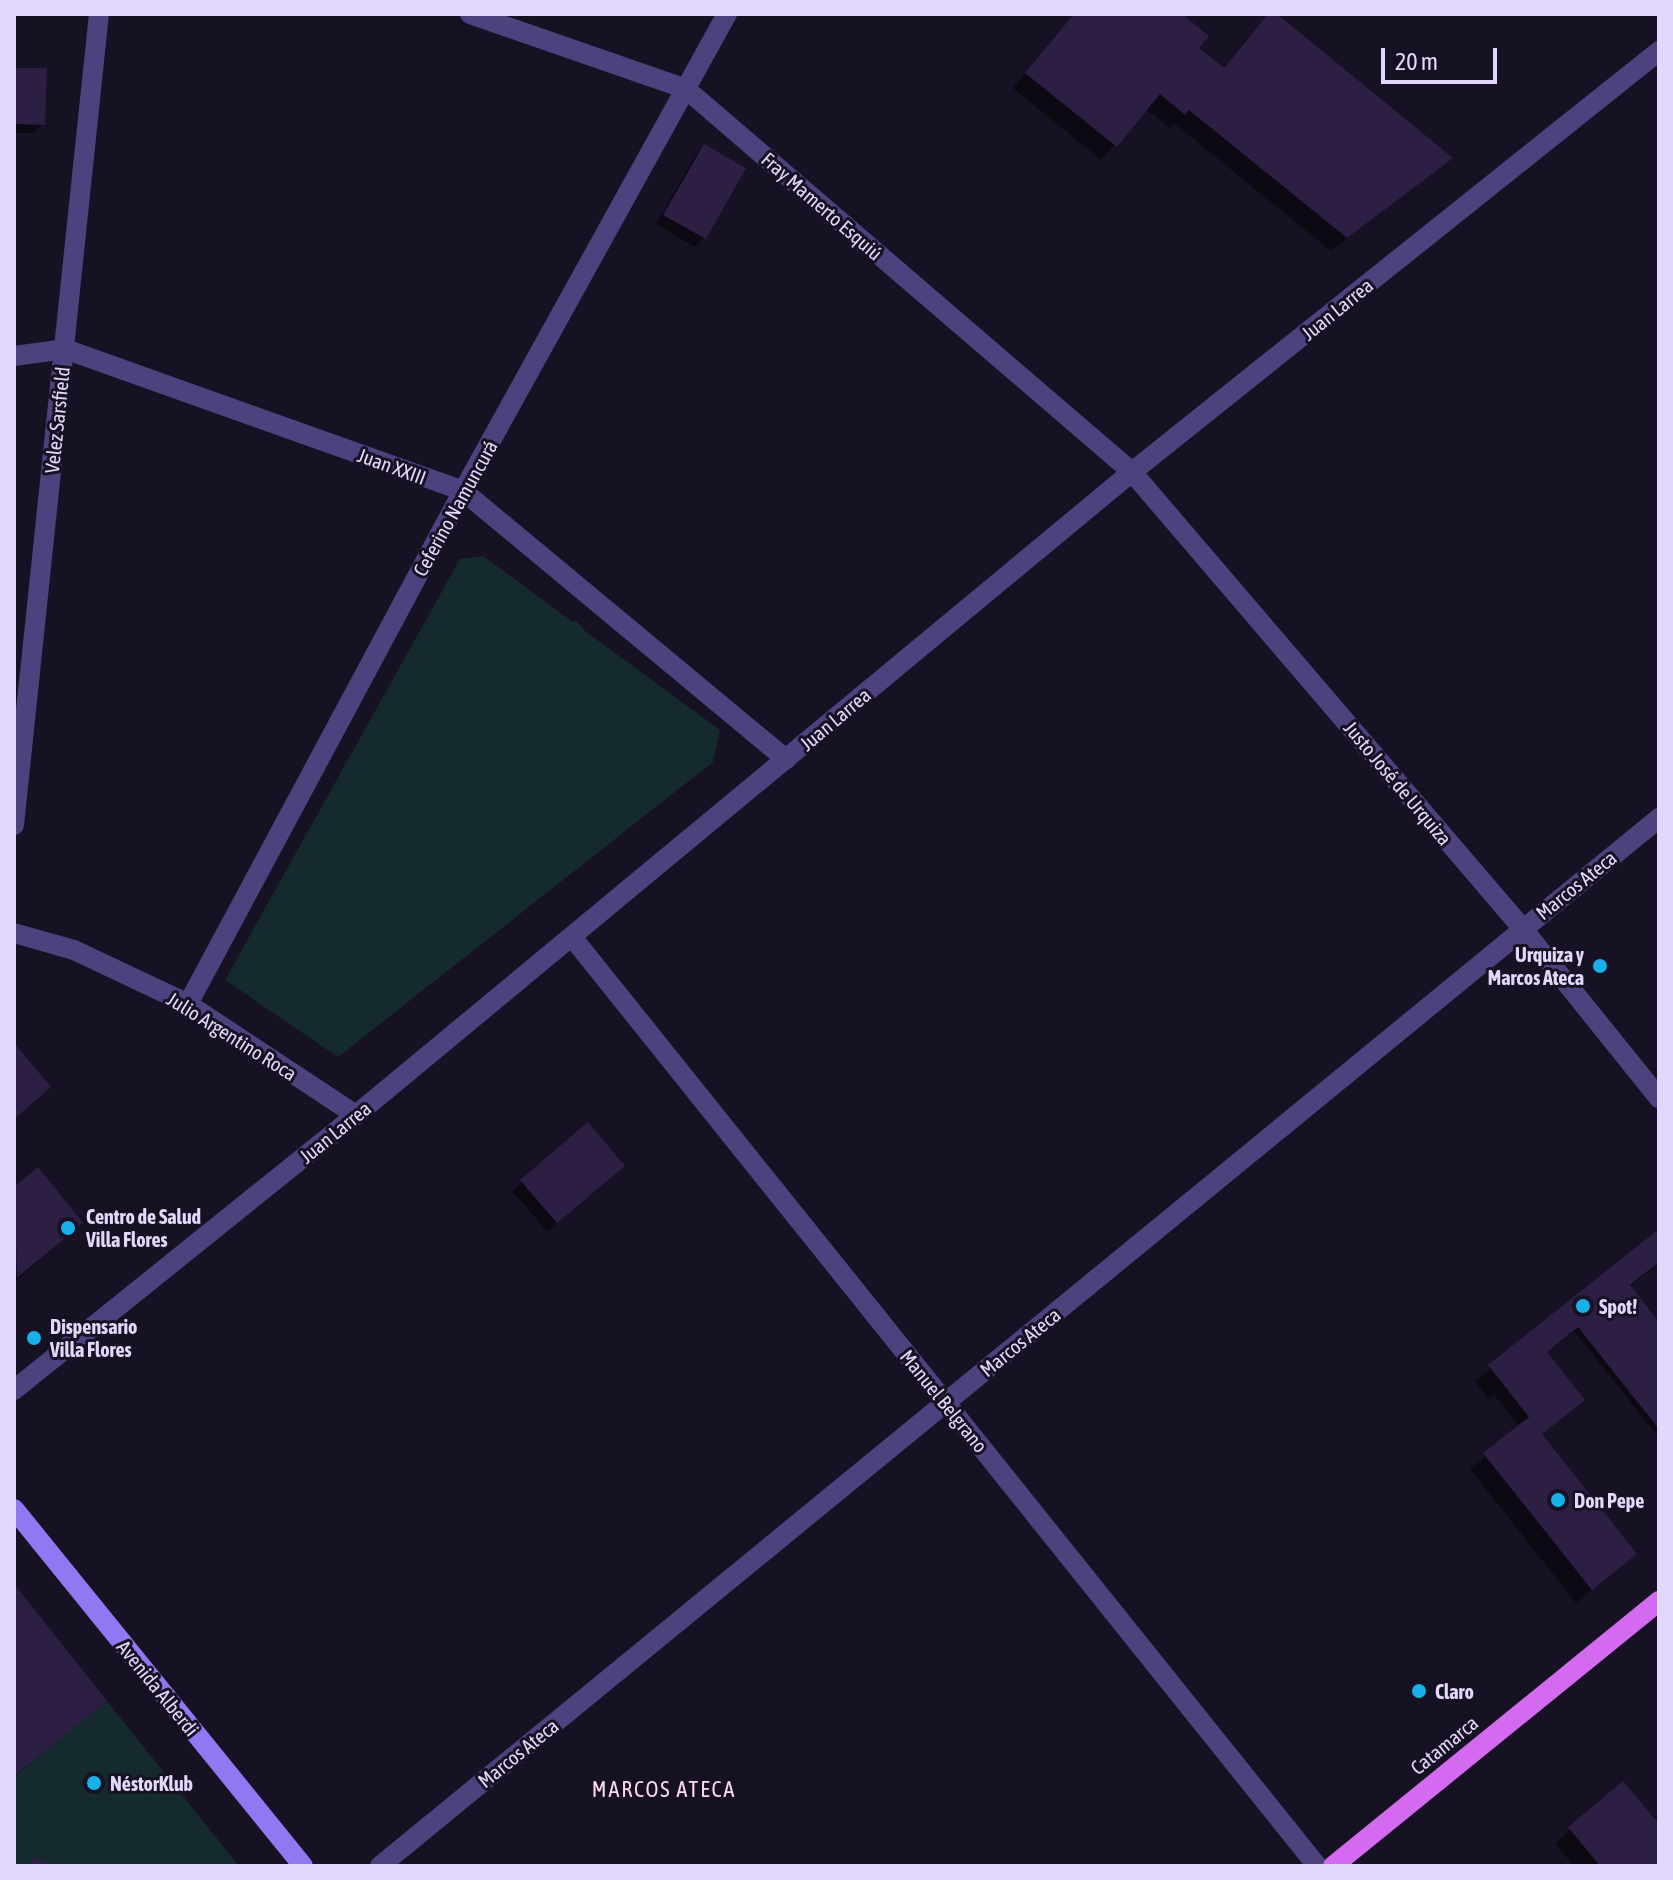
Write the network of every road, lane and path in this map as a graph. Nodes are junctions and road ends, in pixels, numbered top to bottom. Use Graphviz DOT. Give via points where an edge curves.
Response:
graph roads {
  1 [pos="99,14"];
  2 [pos="470,14"];
  3 [pos="727,14"];
  4 [pos="1659,51"];
  5 [pos="686,89"];
  6 [pos="65,349"];
  7 [pos="14,356"];
  8 [pos="1132,472"];
  9 [pos="463,491"];
  10 [pos="786,759"];
  11 [pos="1659,818"];
  12 [pos="14,825"];
  13 [pos="1523,929"];
  14 [pos="14,933"];
  15 [pos="572,937"];
  16 [pos="188,1004"];
  17 [pos="1659,1098"];
  18 [pos="356,1115"];
  19 [pos="14,1390"];
  20 [pos="945,1403"];
  21 [pos="14,1509"];
  22 [pos="1659,1601"];
  23 [pos="303,1866"];
  24 [pos="380,1866"];
  25 [pos="1317,1866"];
  26 [pos="1333,1866"];
  1 -- 6 [label="street, Velez Sarsfield"];
  2 -- 5 [label="street, Fray Mamerto Esquiú"];
  3 -- 5 [label="street, Ceferino Namuncurá"];
  4 -- 8 [label="street, Juan Larrea"];
  5 -- 8 [label="street, Fray Mamerto Esquiú"];
  5 -- 9 [label="street, Ceferino Namuncurá"];
  6 -- 7 [label="street, Juan XXIII"];
  6 -- 9 [label="street, Juan XXIII"];
  6 -- 12 [label="street, Velez Sarsfield"];
  8 -- 10 [label="street, Juan Larrea"];
  8 -- 13 [label="street, Justo José de Urquiza"];
  9 -- 10 [label="street, Juan XXIII"];
  9 -- 16 [label="street, Ceferino Namuncurá"];
  10 -- 15 [label="street, Juan Larrea"];
  11 -- 13 [label="street, Marcos Ateca"];
  13 -- 17 [label="street, Justo José de Urquiza"];
  13 -- 20 [label="street, Marcos Ateca"];
  14 -- 16 [label="street, Julio Argentino Roca" via="74,950"];
  15 -- 18 [label="street, Juan Larrea"];
  15 -- 20 [label="street, Manuel Belgrano"];
  16 -- 18 [label="street, Julio Argentino Roca"];
  18 -- 19 [label="street, Juan Larrea"];
  20 -- 24 [label="street, Marcos Ateca"];
  20 -- 25 [label="street, Manuel Belgrano"];
  21 -- 23 [label="main road, Avenida Alberdi"];
  22 -- 26 [label="main road, Catamarca"];
}
